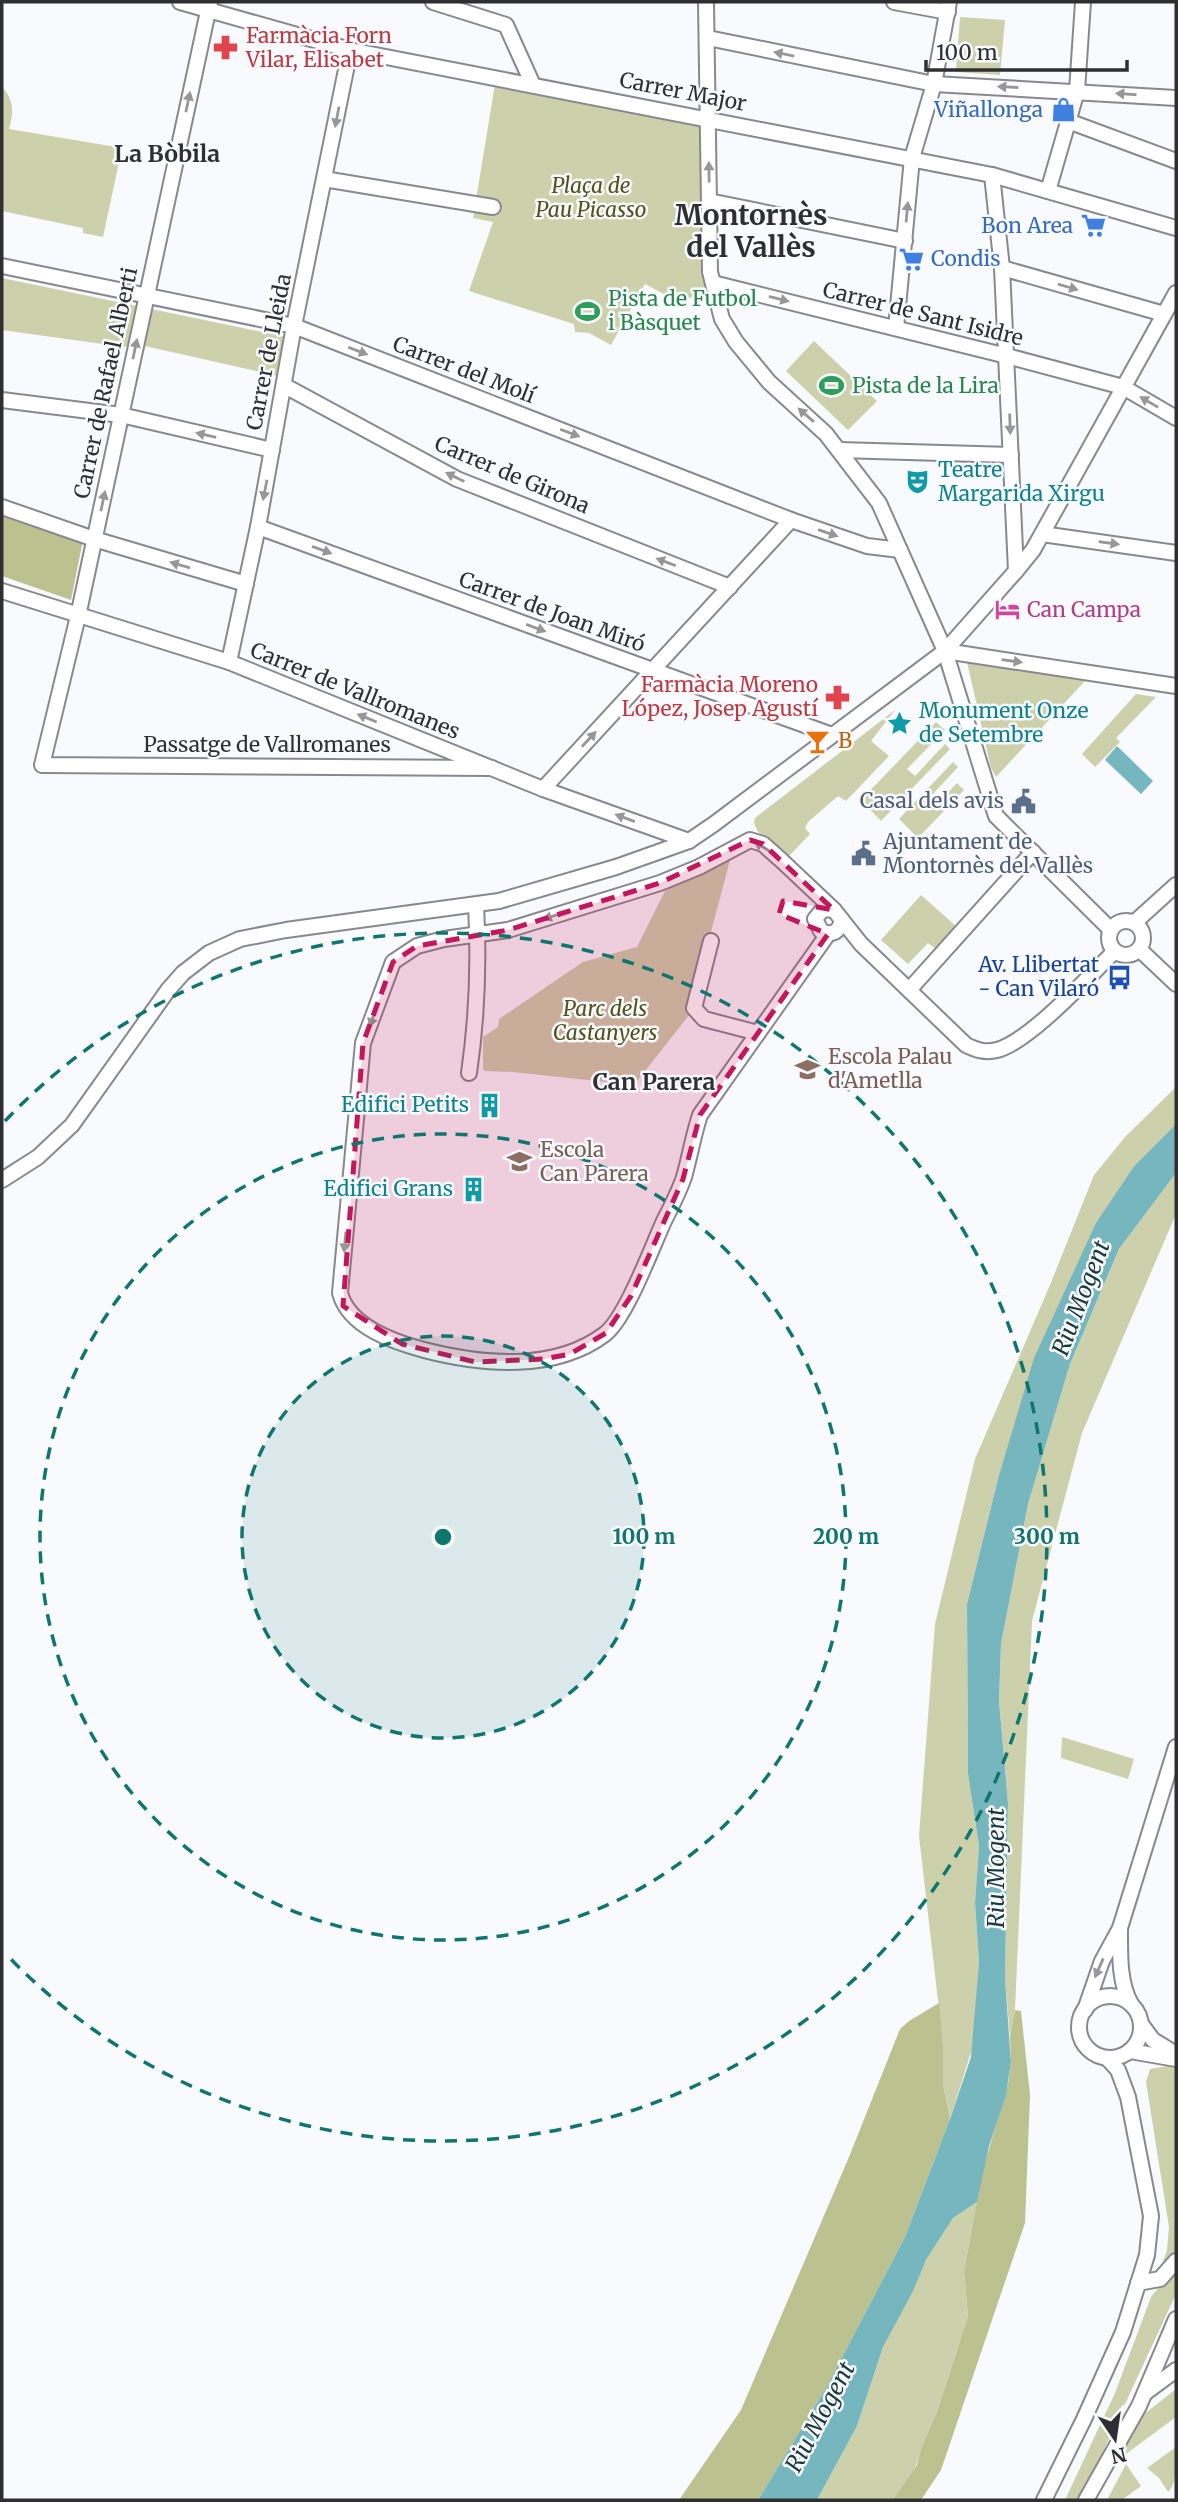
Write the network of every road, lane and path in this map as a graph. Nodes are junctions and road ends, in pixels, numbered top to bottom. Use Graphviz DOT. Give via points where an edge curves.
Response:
graph roads {
  1 [pos="180,2"];
  2 [pos="433,2"];
  3 [pos="706,2"];
  4 [pos="894,2"];
  5 [pos="1083,2"];
  6 [pos="209,6"];
  7 [pos="948,7"];
  8 [pos="708,38"];
  9 [pos="350,50"];
  10 [pos="934,84"];
  11 [pos="533,85"];
  12 [pos="1077,91"];
  13 [pos="1176,98"];
  14 [pos="708,118"];
  15 [pos="1068,121"];
  16 [pos="912,159"];
  17 [pos="1176,160"];
  18 [pos="992,175"];
  19 [pos="324,179"];
  20 [pos="1048,191"];
  21 [pos="709,201"];
  22 [pos="493,207"];
  23 [pos="1176,228"];
  24 [pos="905,241"];
  25 [pos="2,265"];
  26 [pos="1002,268"];
  27 [pos="713,283"];
  28 [pos="1176,293"];
  29 [pos="146,296"];
  30 [pos="1164,314"];
  31 [pos="295,326"];
  32 [pos="896,328"];
  33 [pos="1007,356"];
  34 [pos="285,386"];
  35 [pos="1123,387"];
  36 [pos="2,400"];
  37 [pos="121,415"];
  38 [pos="1176,418"];
  39 [pos="272,450"];
  40 [pos="839,450"];
  41 [pos="1011,455"];
  42 [pos="2,507"];
  43 [pos="791,520"];
  44 [pos="258,527"];
  45 [pos="1042,534"];
  46 [pos="94,539"];
  47 [pos="901,550"];
  48 [pos="1176,553"];
  49 [pos="1016,571"];
  50 [pos="246,584"];
  51 [pos="730,587"];
  52 [pos="2,592"];
  53 [pos="78,616"];
  54 [pos="945,651"];
  55 [pos="229,662"];
  56 [pos="653,671"];
  57 [pos="1176,686"];
  58 [pos="832,735"];
  59 [pos="42,765"];
  60 [pos="492,768"];
  61 [pos="543,789"];
  62 [pos="689,841"];
  63 [pos="1033,852"];
  64 [pos="1176,885"];
  65 [pos="476,905"];
  66 [pos="838,915"];
  67 [pos="1135,922"];
  68 [pos="1111,930"];
  69 [pos="831,934"];
  70 [pos="478,935"];
  71 [pos="711,941"];
  72 [pos="861,944"];
  73 [pos="1139,949"];
  74 [pos="1115,951"];
  75 [pos="1176,984"];
  76 [pos="909,990"];
  77 [pos="758,1033"];
  78 [pos="469,1073"];
  79 [pos="2,1180"];
  80 [pos="1176,1747"];
  81 [pos="1120,1928"];
  82 [pos="1131,2004"];
  83 [pos="1085,2010"];
  84 [pos="1141,2024"];
  85 [pos="1129,2051"];
  86 [pos="1176,2057"];
  87 [pos="1107,2058"];
  88 [pos="1128,2097"];
  89 [pos="1176,2261"];
  90 [pos="1138,2283"];
  91 [pos="1176,2319"];
  92 [pos="1176,2371"];
  93 [pos="1144,2394"];
  94 [pos="1044,2500"];
  95 [pos="1086,2500"];
  1 -- 6 [label="street, Carrer Major"];
  2 -- 11 [label="street" via="506,25"];
  3 -- 8 [label="street"];
  4 -- 7 [label="street"];
  5 -- 12 [label="street"];
  6 -- 9 [label="street, Carrer Major"];
  29 -- 6 [label="street, Carrer de Rafael Alberti, one-way"];
  7 -- 10 [label="street"];
  10 -- 8 [label="street, one-way"];
  8 -- 14 [label="street"];
  9 -- 11 [label="street, Carrer Major"];
  9 -- 19 [label="street, Carrer de Lleida, one-way"];
  12 -- 10 [label="street, one-way"];
  10 -- 16 [label="street"];
  11 -- 14 [label="street, Carrer Major"];
  13 -- 12 [label="street, one-way"];
  12 -- 15 [label="street"];
  14 -- 16 [label="street, Carrer Major"];
  21 -- 14 [label="street, one-way"];
  15 -- 17 [label="street"];
  15 -- 20 [label="street"];
  16 -- 18 [label="street, Carrer Major"];
  24 -- 16 [label="street, one-way"];
  18 -- 20 [label="street, Carrer Major"];
  18 -- 26 [label="street"];
  19 -- 22 [label="street"];
  19 -- 31 [label="street, Carrer de Lleida"];
  20 -- 23 [label="street, Carrer Major"];
  21 -- 24 [label="street"];
  21 -- 27 [label="street"];
  24 -- 32 [label="street"];
  25 -- 29 [label="street, Carrer del Molí"];
  26 -- 30 [label="street, one-way"];
  26 -- 33 [label="street"];
  27 -- 32 [label="street, Carrer de Sant Isidre, one-way"];
  40 -- 27 [label="street, one-way" via="769,382 738,344 722,318"];
  28 -- 30 [label="street"];
  29 -- 31 [label="street, Carrer del Molí"];
  37 -- 29 [label="street, Carrer de Rafael Alberti, one-way"];
  30 -- 35 [label="street"];
  31 -- 34 [label="street, Carrer de Lleida"];
  31 -- 43 [label="street, Carrer del Molí, one-way"];
  32 -- 33 [label="street, Carrer de Sant Isidre"];
  33 -- 35 [label="street, Carrer de Sant Isidre"];
  33 -- 41 [label="street, one-way"];
  34 -- 39 [label="street, Carrer de Lleida"];
  51 -- 34 [label="street, Carrer de Girona, one-way" via="457,479"];
  38 -- 35 [label="street, Carrer de Sant Isidre, one-way"];
  35 -- 45 [label="street"];
  36 -- 37 [label="street"];
  39 -- 37 [label="street, one-way"];
  46 -- 37 [label="street, Carrer de Rafael Alberti, one-way"];
  39 -- 44 [label="street, Carrer de Lleida, one-way"];
  40 -- 41 [label="street"];
  40 -- 47 [label="street" via="879,503"];
  41 -- 49 [label="street"];
  42 -- 46 [label="street"];
  43 -- 47 [label="street, Carrer del Molí, one-way" via="867,546"];
  43 -- 51 [label="street"];
  44 -- 50 [label="street, Carrer de Lleida"];
  44 -- 56 [label="street, Carrer de Joan Miró, one-way"];
  45 -- 48 [label="street, one-way"];
  45 -- 49 [label="street"];
  50 -- 46 [label="street, one-way"];
  46 -- 53 [label="street, Carrer de Rafael Alberti"];
  47 -- 54 [label="street"];
  49 -- 54 [label="street"];
  50 -- 55 [label="street, Carrer de Lleida"];
  51 -- 56 [label="street"];
  52 -- 53 [label="street, Carrer de Vallromanes"];
  53 -- 55 [label="street, Carrer de Vallromanes"];
  53 -- 59 [label="street, Carrer de Rafael Alberti"];
  54 -- 57 [label="street, one-way"];
  54 -- 58 [label="street"];
  54 -- 63 [label="street" via="996,816"];
  60 -- 55 [label="street, Carrer de Vallromanes, one-way"];
  56 -- 58 [label="street, Carrer de Joan Miró"];
  61 -- 56 [label="street, one-way"];
  58 -- 62 [label="street"];
  59 -- 60 [label="street, Passatge de Vallromanes"];
  60 -- 61 [label="street, Carrer de Vallromanes"];
  62 -- 61 [label="street, Carrer de Vallromanes, one-way"];
  62 -- 65 [label="street" via="616,867"];
  63 -- 68 [label="street"];
  63 -- 76 [label="street"];
  64 -- 67 [label="street"];
  65 -- 70 [label="street"];
  65 -- 79 [label="street" via="286,930 223,945 196,962 168,990 72,1125 38,1157"];
  66 -- 69 [label="street" via="840,928"];
  66 -- 69 [label="street" via="822,909 815,919 821,931"];
  66 -- 70 [label="street, one-way" via="763,844 750,840 660,883"];
  66 -- 72 [label="street"];
  67 -- 68 [label="street" via="1121,921"];
  67 -- 73 [label="street" via="1144,934"];
  68 -- 74 [label="street" via="1109,941"];
  69 -- 72 [label="street"];
  69 -- 77 [label="street"];
  70 -- 77 [label="street, one-way" via="417,946 393,962 363,1043 340,1293 343,1306 355,1318 402,1344 475,1362 544,1359 570,1354 607,1333 631,1296 683,1179 700,1115"];
  70 -- 78 [label="street"];
  71 -- 77 [label="street" via="694,1009 704,1019"];
  72 -- 76 [label="street"];
  73 -- 74 [label="street" via="1130,955"];
  73 -- 75 [label="street"];
  74 -- 76 [label="street" via="1033,1029 996,1051 966,1045"];
  80 -- 81 [label="street"];
  81 -- 82 [label="street" via="1121,1970"];
  81 -- 83 [label="street, one-way" via="1097,1972"];
  82 -- 83 [label="street" via="1107,1996"];
  82 -- 84 [label="street"];
  83 -- 87 [label="street" via="1081,2037 1091,2051"];
  84 -- 85 [label="street" via="1138,2042"];
  84 -- 86 [label="street"];
  85 -- 86 [label="street"];
  85 -- 87 [label="street"];
  85 -- 88 [label="street"];
  87 -- 88 [label="street" via="1118,2070"];
  88 -- 90 [label="street" via="1151,2216 1147,2255"];
  89 -- 90 [label="street" via="1160,2278"];
  90 -- 94 [label="street" via="1123,2332"];
  91 -- 93 [label="street"];
  92 -- 93 [label="street"];
  93 -- 95 [label="street"];
}
